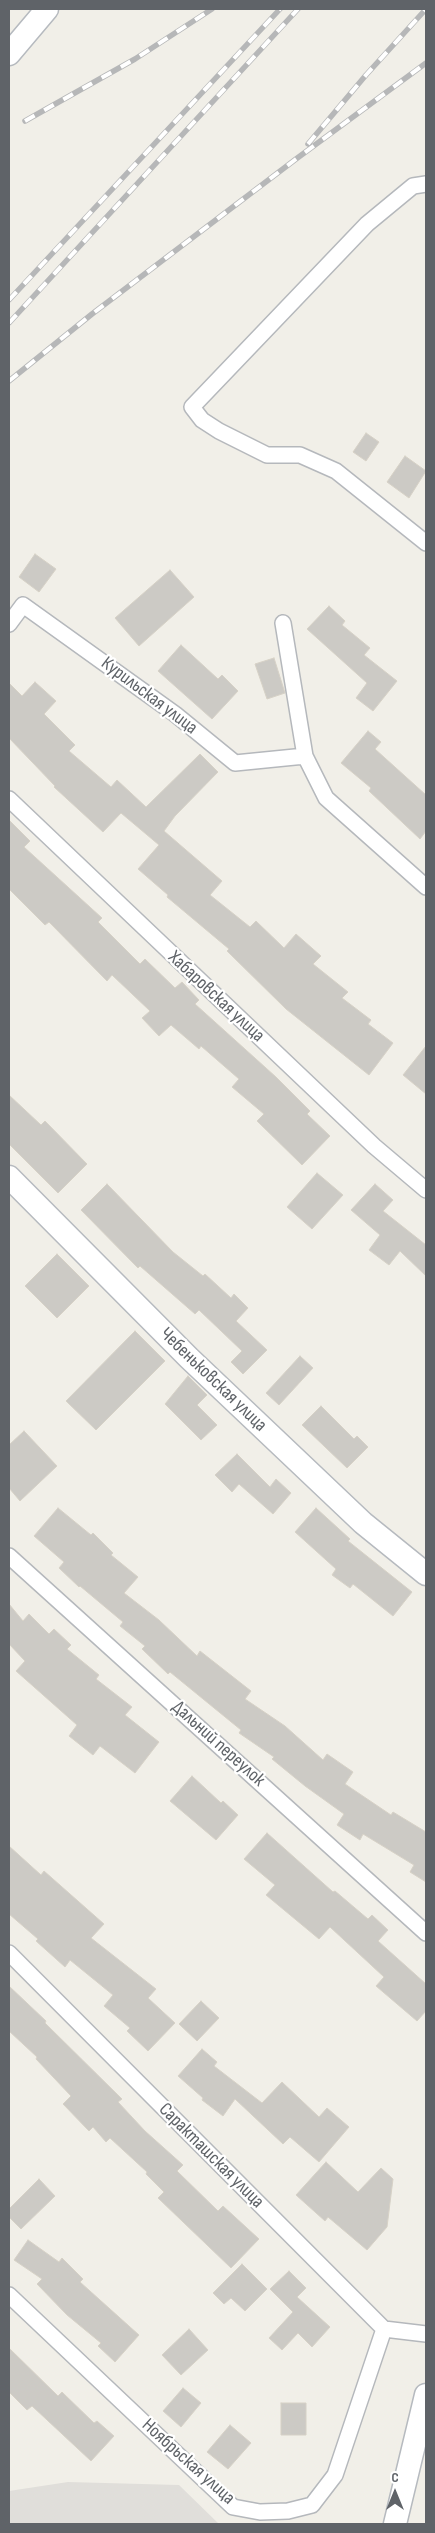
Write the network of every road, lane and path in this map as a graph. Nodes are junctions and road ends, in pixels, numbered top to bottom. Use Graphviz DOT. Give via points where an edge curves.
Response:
graph roads {
  1 [pos="48,9"];
  2 [pos="9,54"];
  3 [pos="426,184"];
  4 [pos="426,542"];
  5 [pos="283,623"];
  6 [pos="9,624"];
  7 [pos="305,756"];
  8 [pos="9,799"];
  9 [pos="426,887"];
  10 [pos="9,1177"];
  11 [pos="426,1190"];
  12 [pos="9,1556"];
  13 [pos="426,1574"];
  14 [pos="426,1933"];
  15 [pos="9,1953"];
  16 [pos="9,2295"];
  17 [pos="384,2329"];
  18 [pos="426,2334"];
  19 [pos="426,2395"];
  20 [pos="395,2524"];
  1 -- 2 [label="street"];
  3 -- 4 [label="street" via="413,186 367,224 192,407 202,420 220,432 267,455 300,455 336,471"];
  5 -- 7 [label="street"];
  6 -- 7 [label="street, Курильская улица" via="23,605 175,714 235,763"];
  7 -- 9 [label="street" via="326,798"];
  8 -- 11 [label="street, Хабаровская улица" via="366,1139"];
  10 -- 13 [label="street, Чебеньковская улица" via="189,1358 341,1503"];
  12 -- 14 [label="street, Дальний переулок"];
  15 -- 17 [label="street, Саракташская улица"];
  16 -- 17 [label="street, Ноябрьская улица" via="233,2507 260,2512 288,2511 312,2505 335,2475"];
  17 -- 18 [label="street"];
  19 -- 20 [label="street"];
}
